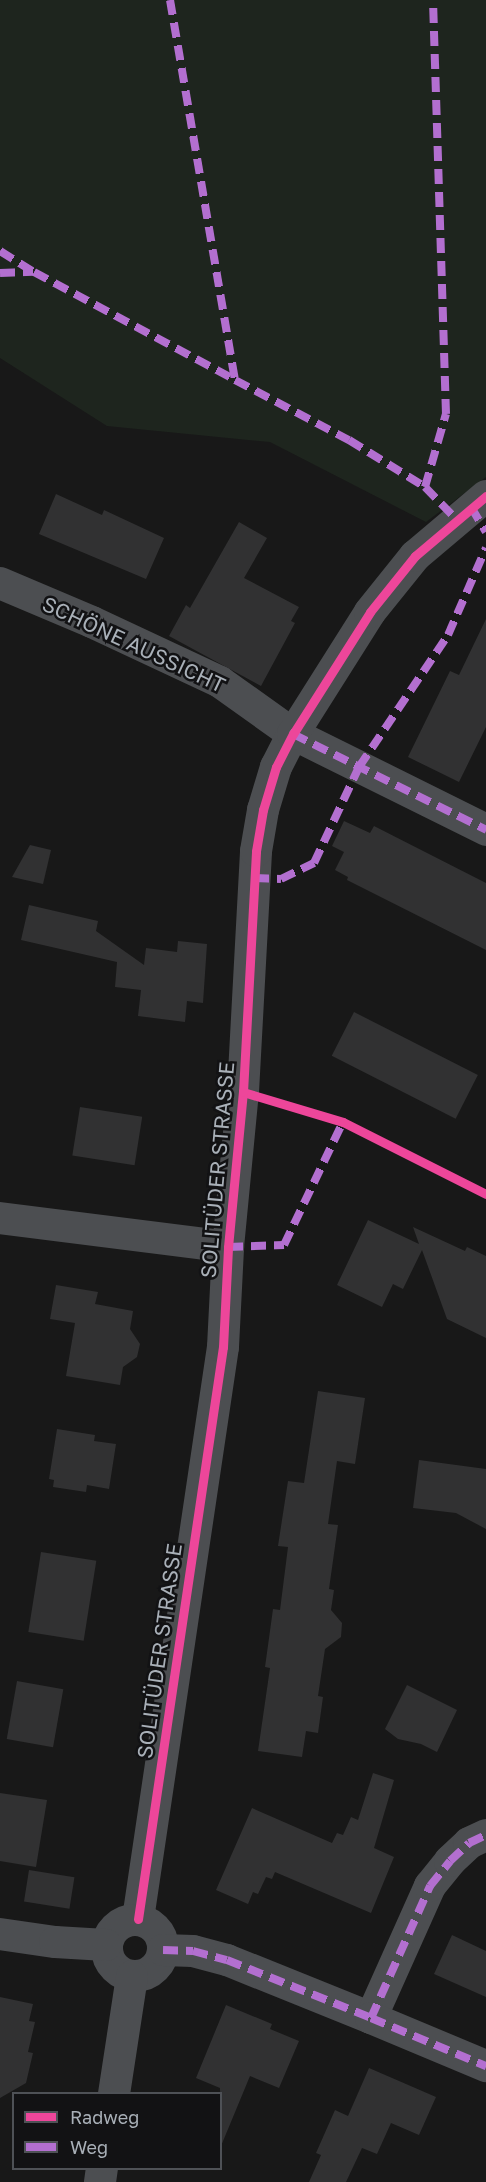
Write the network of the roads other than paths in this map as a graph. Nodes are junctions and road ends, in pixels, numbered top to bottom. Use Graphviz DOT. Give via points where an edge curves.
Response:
graph roads {
  1 [pos="486,496"];
  2 [pos="0,583"];
  3 [pos="293,734"];
  4 [pos="486,830"];
  5 [pos="0,1218"];
  6 [pos="228,1247"];
  7 [pos="486,1836"];
  8 [pos="138,1919"];
  9 [pos="0,1934"];
  10 [pos="106,1945"];
  11 [pos="163,1950"];
  12 [pos="132,1976"];
  13 [pos="371,2018"];
  14 [pos="486,2066"];
  15 [pos="114,2092"];
  1 -- 3 [label="street, SOLITÜDER STRASSE" via="415,556 370,612"];
  2 -- 3 [label="street, SCHÖNE AUSSICHT" via="220,682"];
  3 -- 4 [label="street, SCHÖNE AUSSICHT"];
  3 -- 6 [label="street, SOLITÜDER STRASSE" via="276,767 256,851 243,1092"];
  5 -- 6 [label="street"];
  6 -- 8 [label="street, SOLITÜDER STRASSE" via="223,1347"];
  7 -- 13 [label="street" via="469,1843 430,1886"];
  8 -- 10 [label="street" via="117,1926"];
  8 -- 11 [label="street" via="157,1930"];
  9 -- 10 [label="street"];
  10 -- 12 [label="street" via="113,1966"];
  11 -- 12 [label="street" via="153,1970"];
  11 -- 13 [label="street" via="227,1960"];
  12 -- 15 [label="street"];
  13 -- 14 [label="street"];
}
